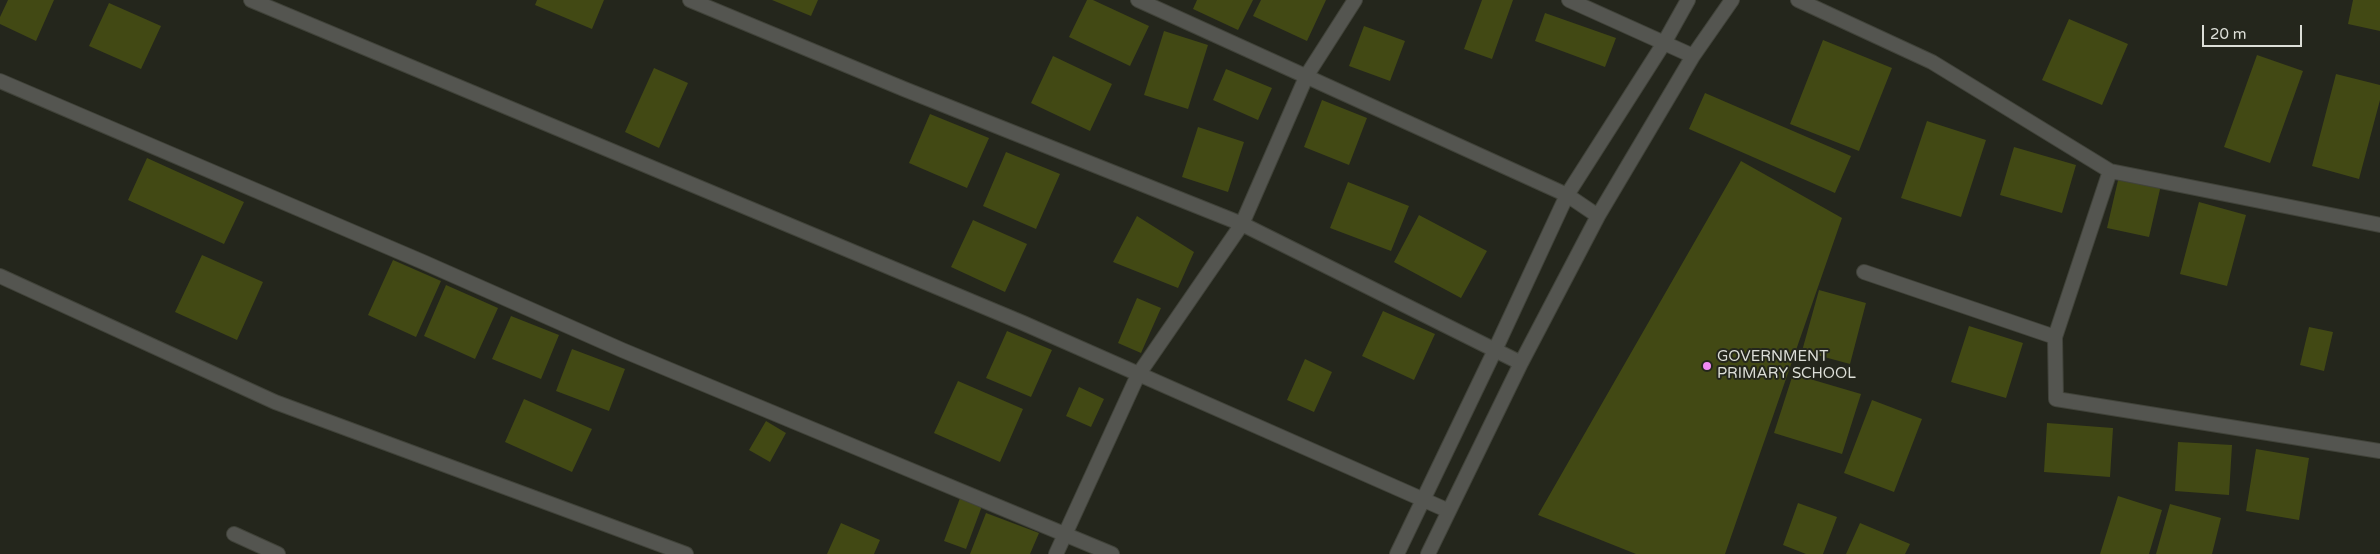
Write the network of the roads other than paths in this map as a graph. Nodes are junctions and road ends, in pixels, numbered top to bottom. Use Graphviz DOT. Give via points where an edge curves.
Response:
graph roads {
  1 [pos="251,0"];
  2 [pos="690,0"];
  3 [pos="1138,0"];
  4 [pos="1355,0"];
  5 [pos="1569,0"];
  6 [pos="1688,0"];
  7 [pos="1732,0"];
  8 [pos="1798,0"];
  9 [pos="1664,43"];
  10 [pos="1693,56"];
  11 [pos="1307,75"];
  12 [pos="0,81"];
  13 [pos="2110,171"];
  14 [pos="1567,195"];
  15 [pos="1598,216"];
  16 [pos="1242,224"];
  17 [pos="2380,225"];
  18 [pos="1864,272"];
  19 [pos="0,276"];
  20 [pos="2055,337"];
  21 [pos="1496,350"];
  22 [pos="1521,364"];
  23 [pos="1138,375"];
  24 [pos="2380,451"];
  25 [pos="1422,501"];
  26 [pos="1449,511"];
  27 [pos="234,534"];
  28 [pos="1066,534"];
  29 [pos="278,554"];
  30 [pos="686,554"];
  31 [pos="1056,554"];
  32 [pos="1112,554"];
  33 [pos="1397,554"];
  34 [pos="1428,554"];
  1 -- 23 [label="street" via="1014,319"];
  2 -- 16 [label="street"];
  3 -- 11 [label="street"];
  4 -- 11 [label="street"];
  5 -- 9 [label="street"];
  6 -- 9 [label="street"];
  7 -- 10 [label="street"];
  8 -- 13 [label="street" via="1932,62"];
  9 -- 10 [label="street"];
  9 -- 14 [label="street"];
  10 -- 15 [label="street"];
  11 -- 14 [label="street"];
  11 -- 16 [label="street"];
  12 -- 28 [label="street" via="632,354"];
  13 -- 17 [label="street"];
  13 -- 20 [label="street"];
  14 -- 15 [label="street"];
  14 -- 21 [label="street"];
  15 -- 22 [label="street"];
  16 -- 21 [label="street"];
  16 -- 23 [label="street"];
  18 -- 20 [label="street"];
  19 -- 30 [label="street" via="274,402"];
  20 -- 24 [label="street" via="2056,399"];
  21 -- 22 [label="street"];
  21 -- 25 [label="street"];
  22 -- 26 [label="street"];
  23 -- 25 [label="street"];
  23 -- 28 [label="street"];
  25 -- 26 [label="street"];
  25 -- 33 [label="street"];
  26 -- 34 [label="street"];
  27 -- 29 [label="street"];
  28 -- 31 [label="street"];
  28 -- 32 [label="street"];
}
